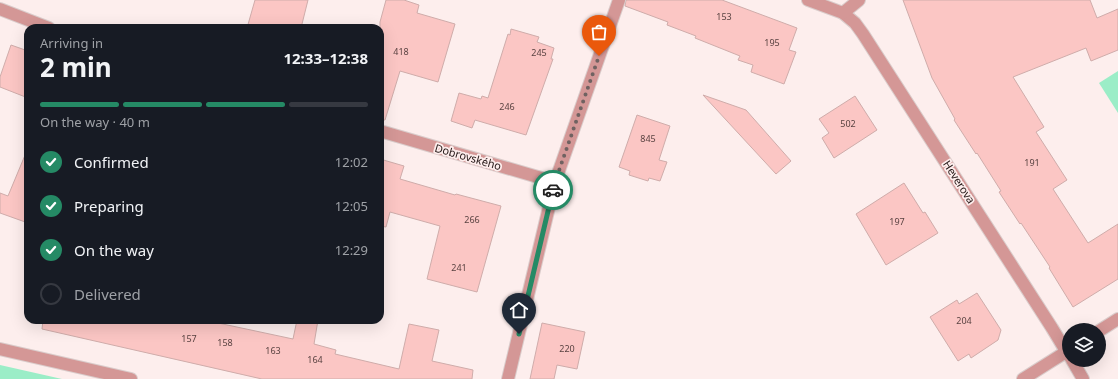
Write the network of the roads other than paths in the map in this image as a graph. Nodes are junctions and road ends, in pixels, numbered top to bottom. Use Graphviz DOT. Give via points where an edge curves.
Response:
graph roads {
  1 [pos="619,0"];
  2 [pos="808,0"];
  3 [pos="859,0"];
  4 [pos="0,9"];
  5 [pos="842,13"];
  6 [pos="39,24"];
  7 [pos="384,132"];
  8 [pos="555,182"];
  9 [pos="1118,319"];
  10 [pos="1106,327"];
  11 [pos="1062,343"];
  12 [pos="0,349"];
  13 [pos="1062,358"];
  14 [pos="1076,367"];
  15 [pos="130,379"];
  16 [pos="508,379"];
  17 [pos="1023,379"];
  18 [pos="1083,379"];
  1 -- 8 [label="street"];
  2 -- 5 [label="street, Heverova"];
  3 -- 5 [label="street"];
  4 -- 6 [label="street"];
  5 -- 11 [label="street, Heverova" via="864,34"];
  7 -- 8 [label="street, Dobrovského"];
  8 -- 16 [label="street"];
  9 -- 10 [label="street"];
  12 -- 15 [label="street"];
  13 -- 17 [label="street"];
  14 -- 18 [label="street, Heverova"];
}
